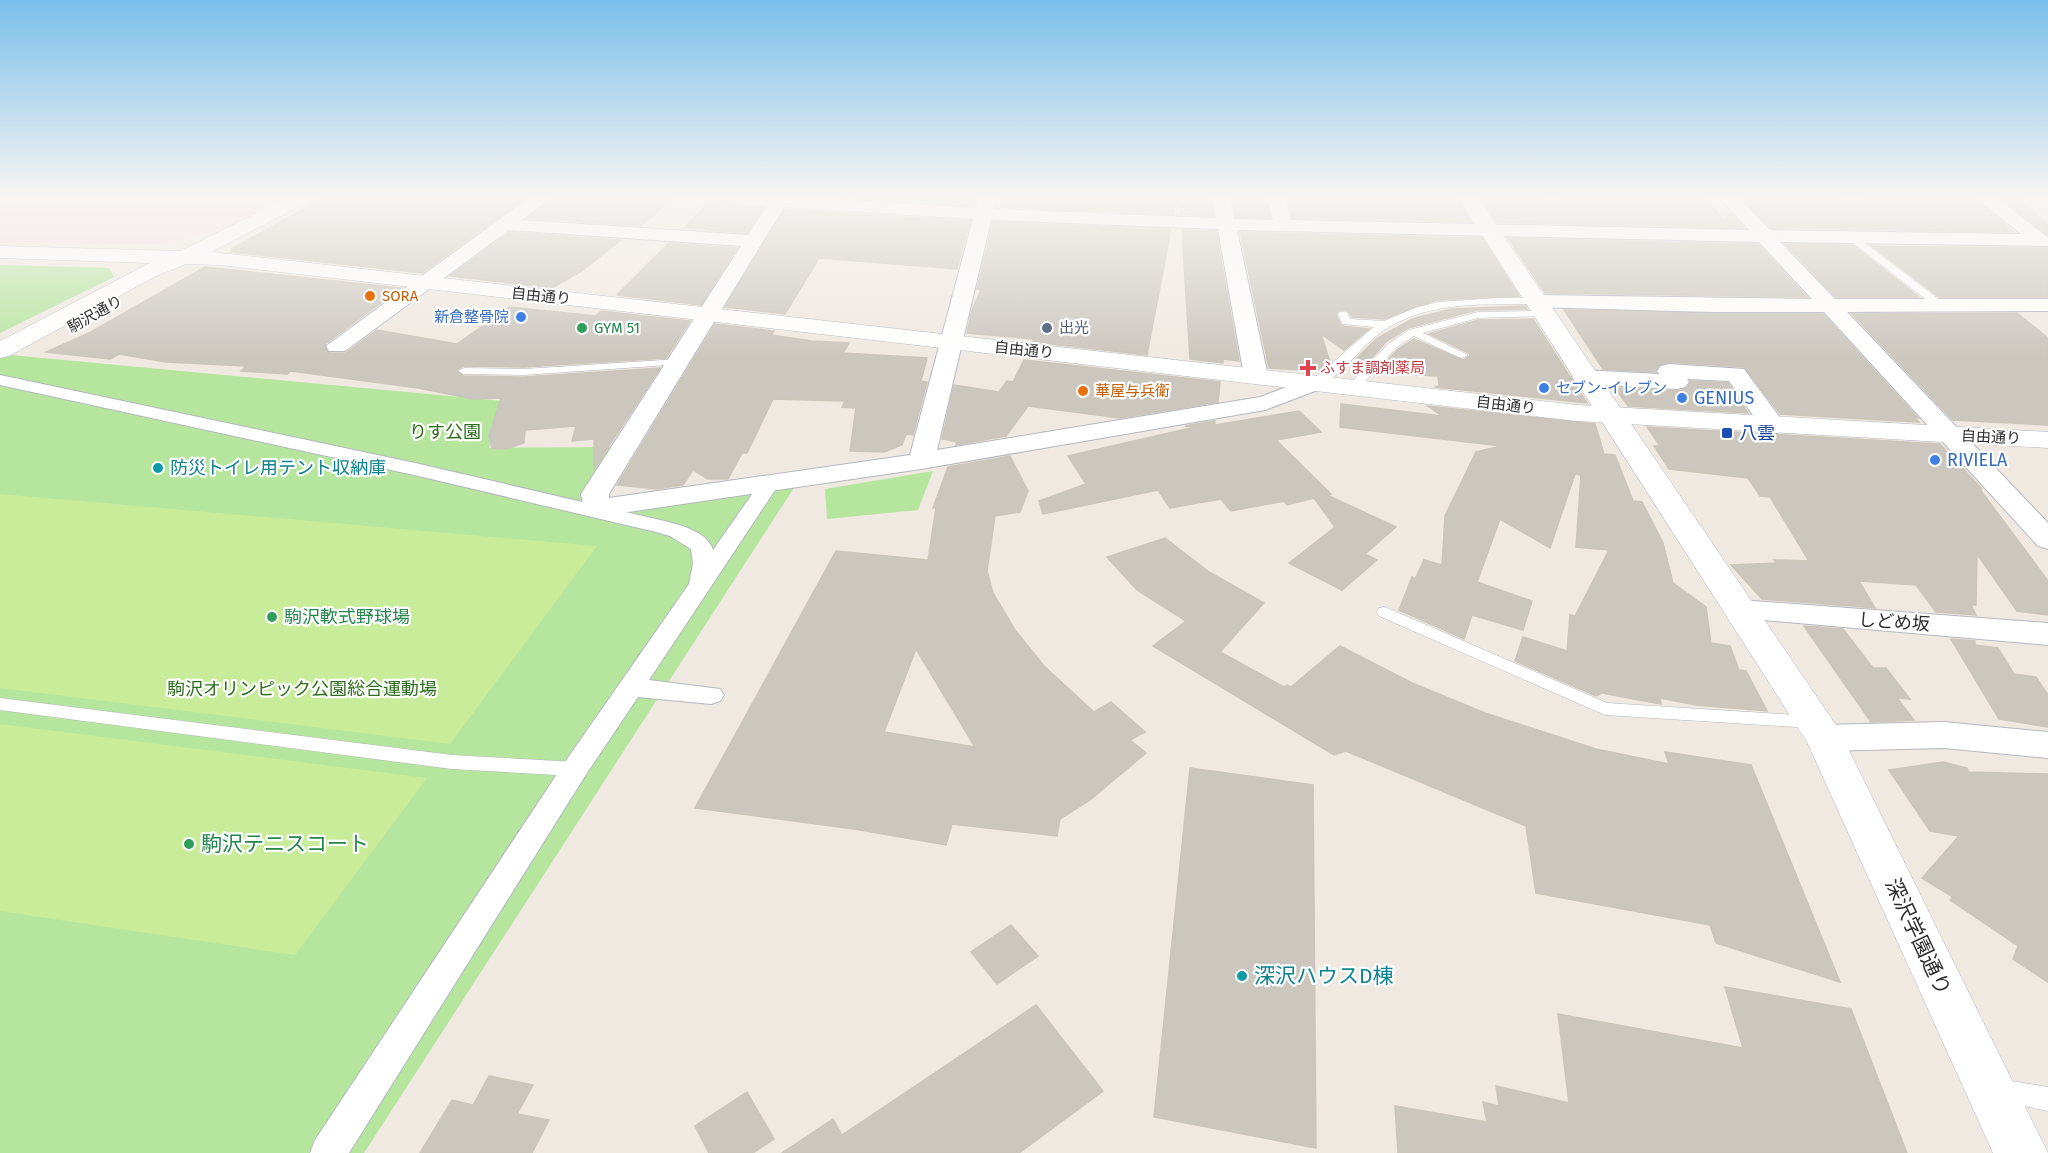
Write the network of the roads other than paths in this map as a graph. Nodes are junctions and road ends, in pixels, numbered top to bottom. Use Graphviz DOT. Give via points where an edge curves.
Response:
graph roads {
  1 [pos="198,251"];
  2 [pos="467,251"];
  3 [pos="747,251"];
  4 [pos="974,251"];
  5 [pos="1232,251"];
  6 [pos="1502,251"];
  7 [pos="1778,251"];
  8 [pos="1869,251"];
  9 [pos="0,252"];
  10 [pos="186,257"];
  11 [pos="423,282"];
  12 [pos="1940,305"];
  13 [pos="2048,305"];
  14 [pos="1539,308"];
  15 [pos="1835,311"];
  16 [pos="709,314"];
  17 [pos="1343,314"];
  18 [pos="2048,318"];
  19 [pos="1384,324"];
  20 [pos="1413,332"];
  21 [pos="951,342"];
  22 [pos="337,346"];
  23 [pos="1462,355"];
  24 [pos="7,358"];
  25 [pos="679,362"];
  26 [pos="464,371"];
  27 [pos="1256,376"];
  28 [pos="1584,377"];
  29 [pos="0,380"];
  30 [pos="1315,383"];
  31 [pos="1353,387"];
  32 [pos="1610,416"];
  33 [pos="1773,426"];
  34 [pos="1952,435"];
  35 [pos="2048,440"];
  36 [pos="921,461"];
  37 [pos="759,486"];
  38 [pos="2048,540"];
  39 [pos="698,586"];
  40 [pos="1740,610"];
  41 [pos="1385,612"];
  42 [pos="2048,634"];
  43 [pos="629,687"];
  44 [pos="711,694"];
  45 [pos="0,704"];
  46 [pos="1818,730"];
  47 [pos="2048,745"];
  48 [pos="575,769"];
  49 [pos="1990,1089"];
  50 [pos="2048,1099"];
  51 [pos="328,1153"];
  52 [pos="2021,1153"];
  1 -- 10 [label="main road, 駒沢通り"];
  2 -- 11 [label="street"];
  3 -- 16 [label="street"];
  4 -- 21 [label="street"];
  5 -- 27 [label="street"];
  6 -- 14 [label="main road, 深沢学園通り"];
  7 -- 15 [label="street"];
  8 -- 12 [label="lane"];
  9 -- 10 [label="main road, 自由通り"];
  10 -- 11 [label="main road, 自由通り"];
  10 -- 24 [label="main road, 駒沢通り" via="166,274"];
  11 -- 16 [label="main road, 自由通り"];
  11 -- 22 [label="street"];
  12 -- 13 [label="street"];
  12 -- 15 [label="street"];
  14 -- 15 [label="street"];
  14 -- 19 [label="lane" via="1462,304 1422,309"];
  14 -- 20 [label="lane" via="1478,315"];
  14 -- 28 [label="main road, 深沢学園通り"];
  15 -- 18 [label="street"];
  15 -- 34 [label="street"];
  16 -- 21 [label="main road, 自由通り"];
  16 -- 25 [label="street"];
  17 -- 19 [label="lane" via="1346,322"];
  19 -- 30 [label="lane"];
  20 -- 23 [label="lane"];
  20 -- 31 [label="lane" via="1393,345"];
  21 -- 27 [label="main road, 自由通り"];
  21 -- 36 [label="street"];
  25 -- 26 [label="lane" via="524,372"];
  25 -- 37 [label="street" via="595,494 596,504 609,508"];
  27 -- 30 [label="main road, 自由通り"];
  28 -- 32 [label="main road, 深沢学園通り"];
  28 -- 33 [label="street" via="1677,382 1669,371 1736,374"];
  29 -- 39 [label="street" via="415,469 678,531 701,546 704,564"];
  30 -- 31 [label="main road, 自由通り"];
  30 -- 36 [label="street" via="1265,404"];
  31 -- 32 [label="main road, 自由通り"];
  32 -- 33 [label="main road, 自由通り"];
  32 -- 40 [label="main road, 深沢学園通り"];
  33 -- 34 [label="main road, 自由通り"];
  34 -- 35 [label="main road, 自由通り"];
  34 -- 38 [label="street"];
  36 -- 37 [label="street"];
  37 -- 39 [label="street"];
  39 -- 43 [label="street"];
  40 -- 42 [label="street, しどめ坂"];
  40 -- 46 [label="main road, 深沢学園通り"];
  41 -- 46 [label="lane" via="1605,709"];
  43 -- 44 [label="street"];
  43 -- 48 [label="street"];
  45 -- 48 [label="lane" via="452,762"];
  46 -- 47 [label="street" via="1944,735"];
  46 -- 49 [label="main road, 深沢学園通り"];
  48 -- 51 [label="street"];
  49 -- 50 [label="lane"];
  49 -- 52 [label="main road, 深沢学園通り"];
}
